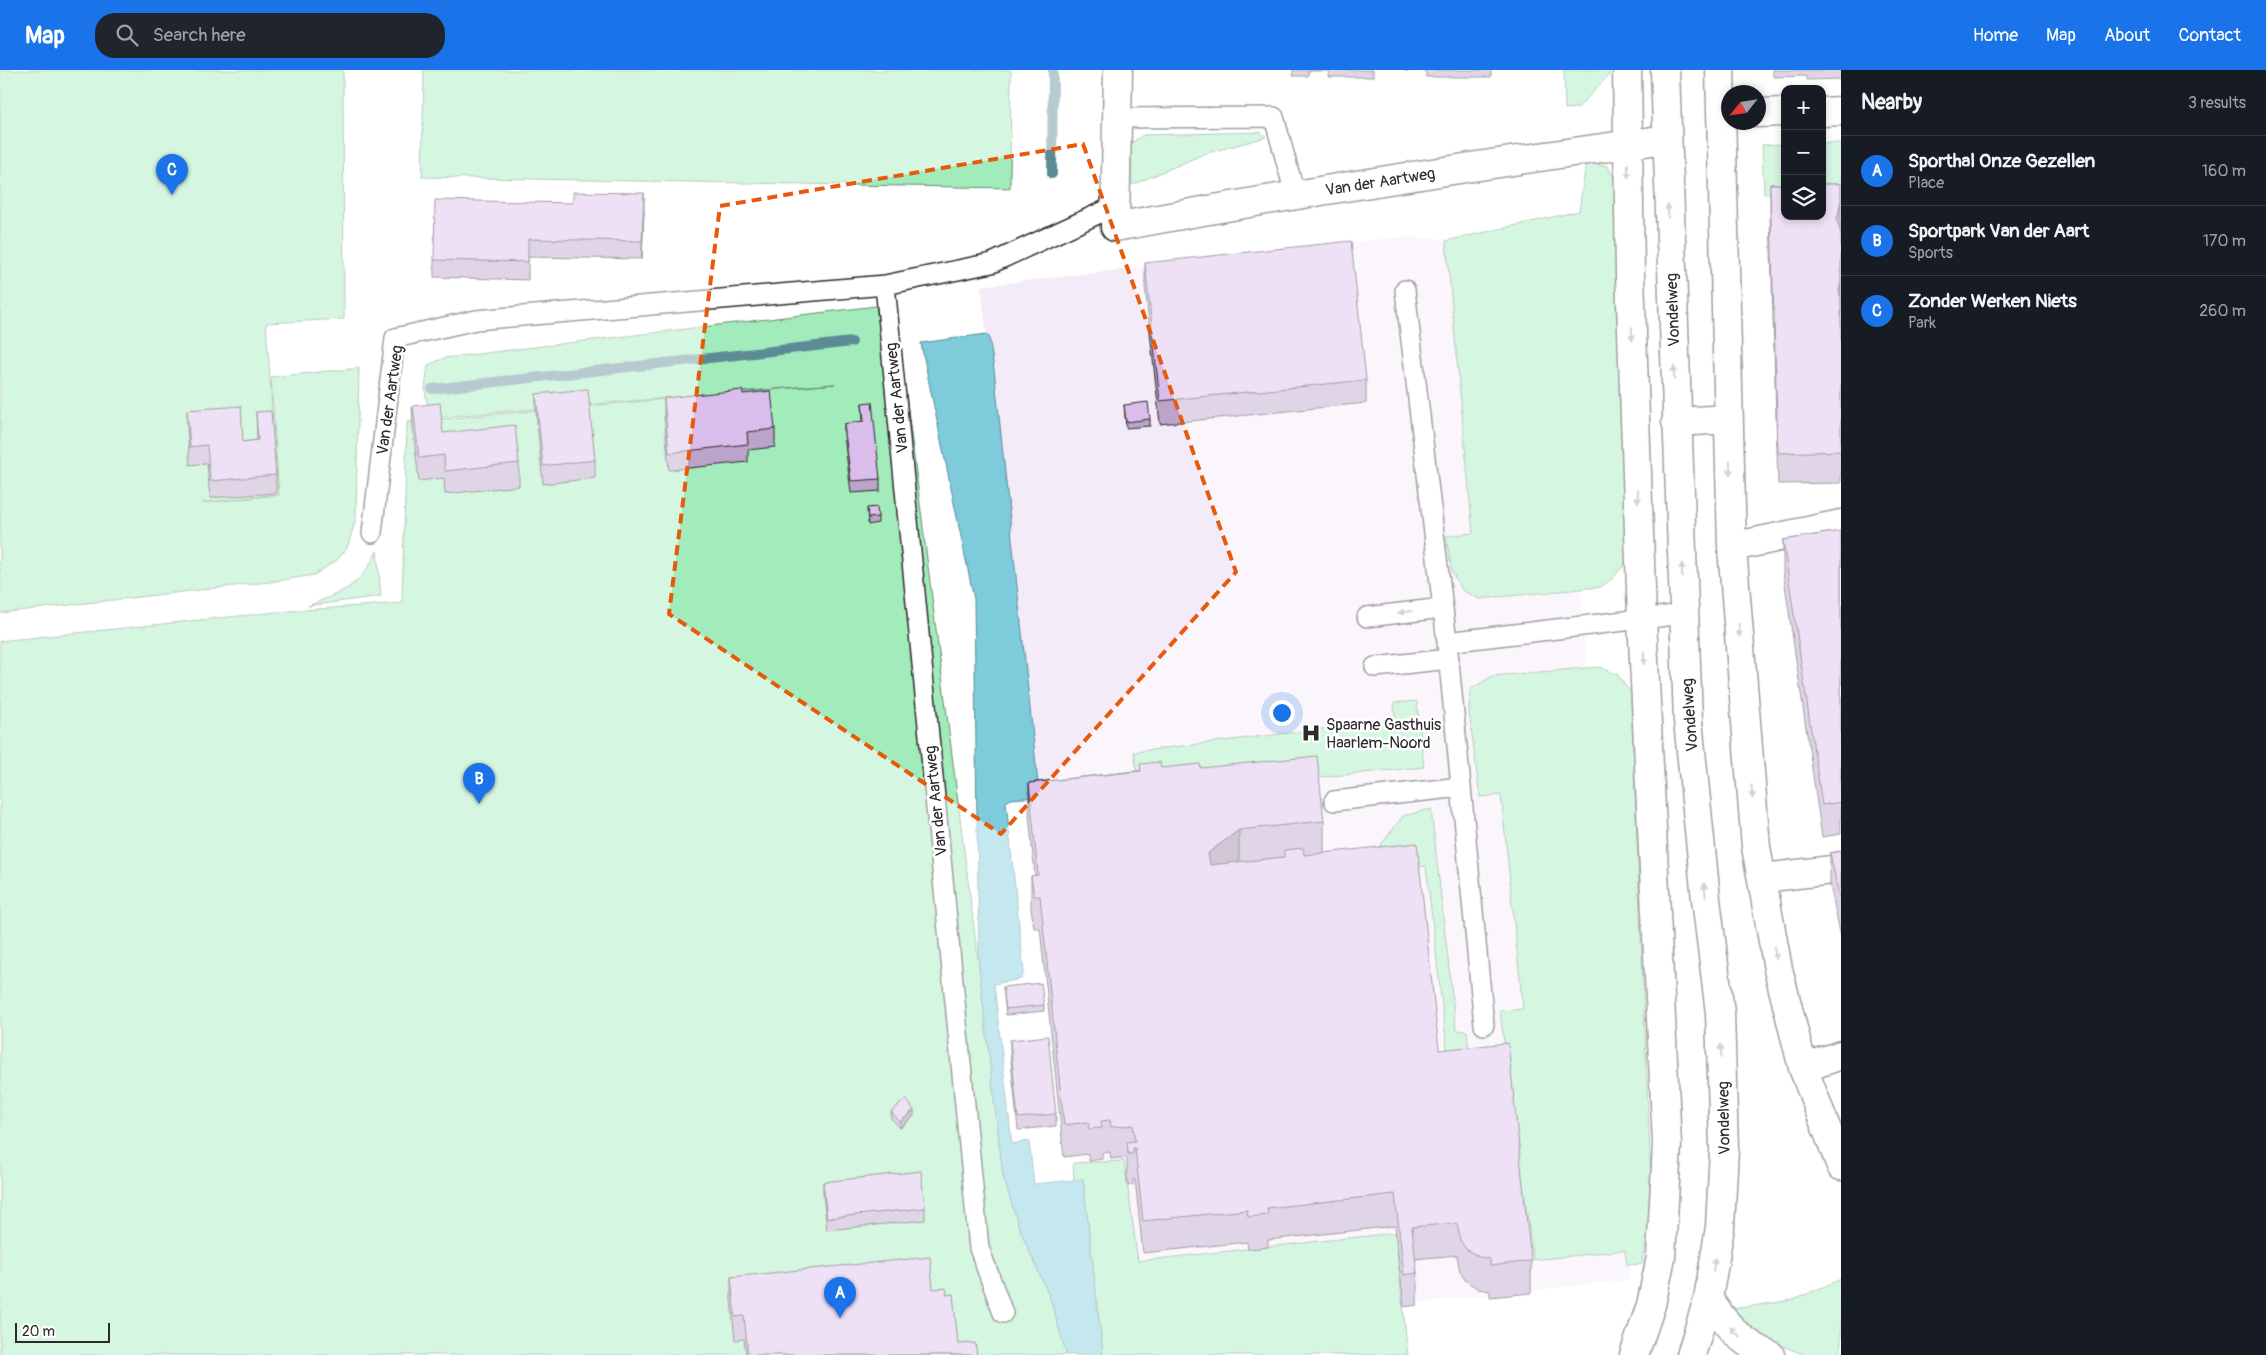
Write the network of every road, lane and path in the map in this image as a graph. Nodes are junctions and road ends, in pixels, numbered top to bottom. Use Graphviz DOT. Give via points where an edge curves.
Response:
graph roads {
  1 [pos="1118,70"];
  2 [pos="1627,70"];
  3 [pos="1665,70"];
  4 [pos="1720,70"];
  5 [pos="1722,85"];
  6 [pos="1781,112"];
  7 [pos="1826,112"];
  8 [pos="1841,112"];
  9 [pos="1766,113"];
  10 [pos="1117,118"];
  11 [pos="1725,130"];
  12 [pos="1667,139"];
  13 [pos="1627,145"];
  14 [pos="1295,194"];
  15 [pos="1115,206"];
  16 [pos="885,285"];
  17 [pos="1405,290"];
  18 [pos="1729,419"];
  19 [pos="1676,422"];
  20 [pos="1841,524"];
  21 [pos="372,533"];
  22 [pos="1732,547"];
  23 [pos="1443,608"];
  24 [pos="1683,614"];
  25 [pos="1368,617"];
  26 [pos="1642,618"];
  27 [pos="1448,651"];
  28 [pos="1375,667"];
  29 [pos="1461,787"];
  30 [pos="1334,801"];
  31 [pos="1841,869"];
  32 [pos="1763,878"];
  33 [pos="1484,1025"];
  34 [pos="1841,1055"];
  35 [pos="1803,1068"];
  36 [pos="1841,1166"];
  37 [pos="1708,1299"];
  38 [pos="1002,1313"];
  39 [pos="1634,1355"];
  40 [pos="1692,1355"];
  41 [pos="1770,1355"];
  1 -- 10 [label="main road, Van der Aartweg"];
  2 -- 13 [label="main road"];
  3 -- 12 [label="main road, Vondelweg"];
  4 -- 5 [label="main road"];
  6 -- 9 [label="main road"];
  7 -- 8 [label="main road"];
  10 -- 14 [label="lane" via="1274,117"];
  10 -- 15 [label="main road, Van der Aartweg"];
  11 -- 18 [label="main road"];
  12 -- 13 [label="main road, Van der Aartweg"];
  19 -- 12 [label="main road, Vondelweg, one-way"];
  13 -- 14 [label="main road, Van der Aartweg"];
  13 -- 26 [label="main road, one-way"];
  14 -- 15 [label="main road, Van der Aartweg" via="1115,226"];
  15 -- 16 [label="lane, Van der Aartweg" via="992,263"];
  16 -- 21 [label="lane, Van der Aartweg" via="476,320 395,338"];
  16 -- 38 [label="lane, Van der Aartweg" via="979,1248"];
  17 -- 23 [label="lane"];
  18 -- 19 [label="main road"];
  18 -- 22 [label="main road, one-way"];
  24 -- 19 [label="main road, Vondelweg, one-way"];
  20 -- 22 [label="main road"];
  22 -- 32 [label="main road, one-way" via="1756,847"];
  23 -- 25 [label="lane, one-way"];
  23 -- 27 [label="lane"];
  24 -- 26 [label="lane"];
  37 -- 24 [label="main road, Vondelweg, one-way" via="1720,1227 1723,1082 1720,1013 1688,721"];
  26 -- 27 [label="lane"];
  26 -- 39 [label="main road, one-way" via="1667,1145 1661,1257 1651,1305"];
  27 -- 28 [label="lane"];
  27 -- 29 [label="lane"];
  29 -- 30 [label="lane"];
  29 -- 33 [label="lane"];
  31 -- 32 [label="main road"];
  32 -- 35 [label="main road, one-way" via="1778,969"];
  34 -- 35 [label="main road"];
  35 -- 36 [label="main road"];
  37 -- 40 [label="main road, Vondelweg"];
  41 -- 37 [label="main road, one-way" via="1750,1346 1724,1322"];
}
